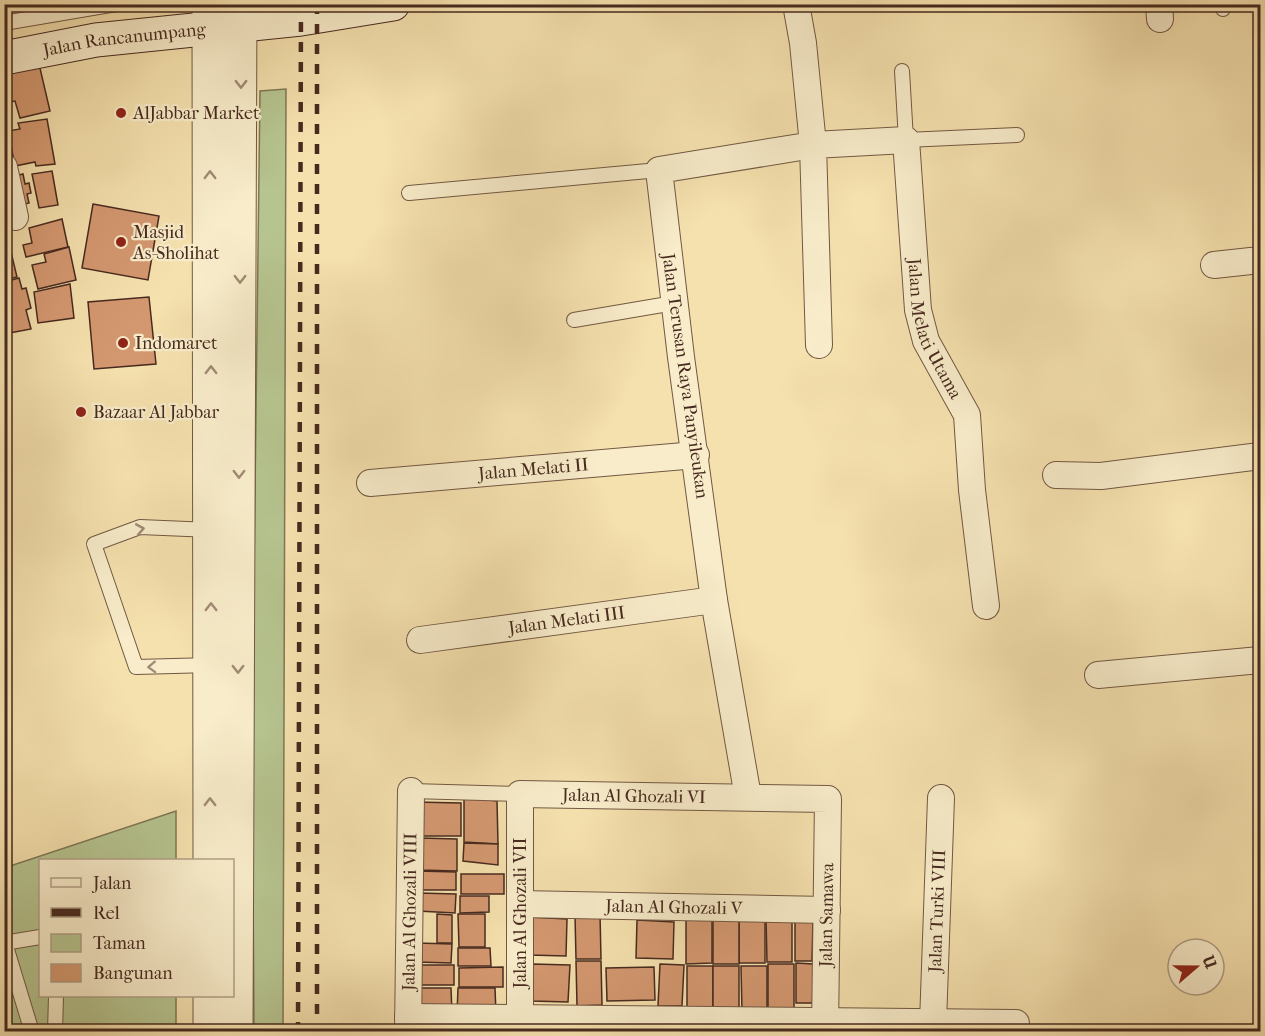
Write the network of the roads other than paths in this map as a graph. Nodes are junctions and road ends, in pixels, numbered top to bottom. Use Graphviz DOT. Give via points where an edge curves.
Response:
graph roads {
  1 [pos="116,4"];
  2 [pos="796,4"];
  3 [pos="375,6"];
  4 [pos="225,16"];
  5 [pos="4,24"];
  6 [pos="4,58"];
  7 [pos="902,71"];
  8 [pos="1017,135"];
  9 [pos="906,140"];
  10 [pos="813,146"];
  11 [pos="4,167"];
  12 [pos="659,170"];
  13 [pos="409,193"];
  14 [pos="15,217"];
  15 [pos="1260,260"];
  16 [pos="1214,265"];
  17 [pos="674,303"];
  18 [pos="574,320"];
  19 [pos="819,345"];
  20 [pos="696,455"];
  21 [pos="1260,456"];
  22 [pos="1056,475"];
  23 [pos="370,483"];
  24 [pos="211,530"];
  25 [pos="714,600"];
  26 [pos="986,606"];
  27 [pos="420,640"];
  28 [pos="1260,660"];
  29 [pos="211,665"];
  30 [pos="1098,675"];
  31 [pos="411,791"];
  32 [pos="520,794"];
  33 [pos="748,797"];
  34 [pos="941,798"];
  35 [pos="210,859"];
  36 [pos="520,904"];
  37 [pos="827,910"];
  38 [pos="39,937"];
  39 [pos="5,943"];
  40 [pos="56,997"];
  41 [pos="210,997"];
  42 [pos="933,1023"];
  43 [pos="1016,1023"];
  44 [pos="408,1024"];
  45 [pos="520,1025"];
  46 [pos="825,1027"];
  47 [pos="32,1032"];
  48 [pos="55,1032"];
  49 [pos="210,1032"];
  50 [pos="236,1032"];
  1 -- 5 [label="lane"];
  2 -- 10 [label="street"];
  3 -- 4 [label="street, Jalan Rancanumpang" via="317,17"];
  4 -- 6 [label="street, Jalan Rancanumpang"];
  24 -- 4 [label="street, one-way"];
  4 -- 50 [label="street, one-way"];
  7 -- 9 [label="lane"];
  8 -- 9 [label="lane"];
  9 -- 10 [label="street"];
  9 -- 26 [label="street, Jalan Melati Utama" via="918,310 926,341 967,415"];
  10 -- 12 [label="street"];
  10 -- 19 [label="street"];
  11 -- 14 [label="street"];
  12 -- 13 [label="lane"];
  12 -- 17 [label="street, Jalan Terusan Raya Panyileukan"];
  15 -- 16 [label="street"];
  17 -- 18 [label="lane"];
  17 -- 20 [label="street, Jalan Terusan Raya Panyileukan"];
  20 -- 23 [label="street, Jalan Melati II"];
  20 -- 25 [label="street, Jalan Terusan Raya Panyileukan"];
  21 -- 22 [label="street" via="1101,476"];
  29 -- 24 [label="street, one-way"];
  29 -- 24 [label="lane, one-way" via="136,667 94,544 140,527"];
  25 -- 27 [label="street, Jalan Melati III"];
  25 -- 33 [label="street, Jalan Terusan Raya Panyileukan"];
  28 -- 30 [label="street"];
  35 -- 29 [label="street, one-way"];
  31 -- 32 [label="lane"];
  31 -- 44 [label="street, Jalan Al Ghozali VIII"];
  32 -- 33 [label="street, Jalan Al Ghozali VI"];
  32 -- 36 [label="street, Jalan Al Ghozali VII"];
  33 -- 37 [label="street, Jalan Samawa" via="828,799"];
  34 -- 42 [label="street, Jalan Turki VIII"];
  36 -- 37 [label="street, Jalan Al Ghozali V"];
  36 -- 45 [label="street, Jalan Al Ghozali VII"];
  37 -- 46 [label="street, Jalan Samawa"];
  38 -- 39 [label="lane"];
  39 -- 47 [label="lane"];
  40 -- 48 [label="lane"];
  41 -- 49 [label="street"];
  42 -- 43 [label="street"];
  42 -- 46 [label="street"];
  44 -- 45 [label="street"];
  45 -- 46 [label="street"];
}
